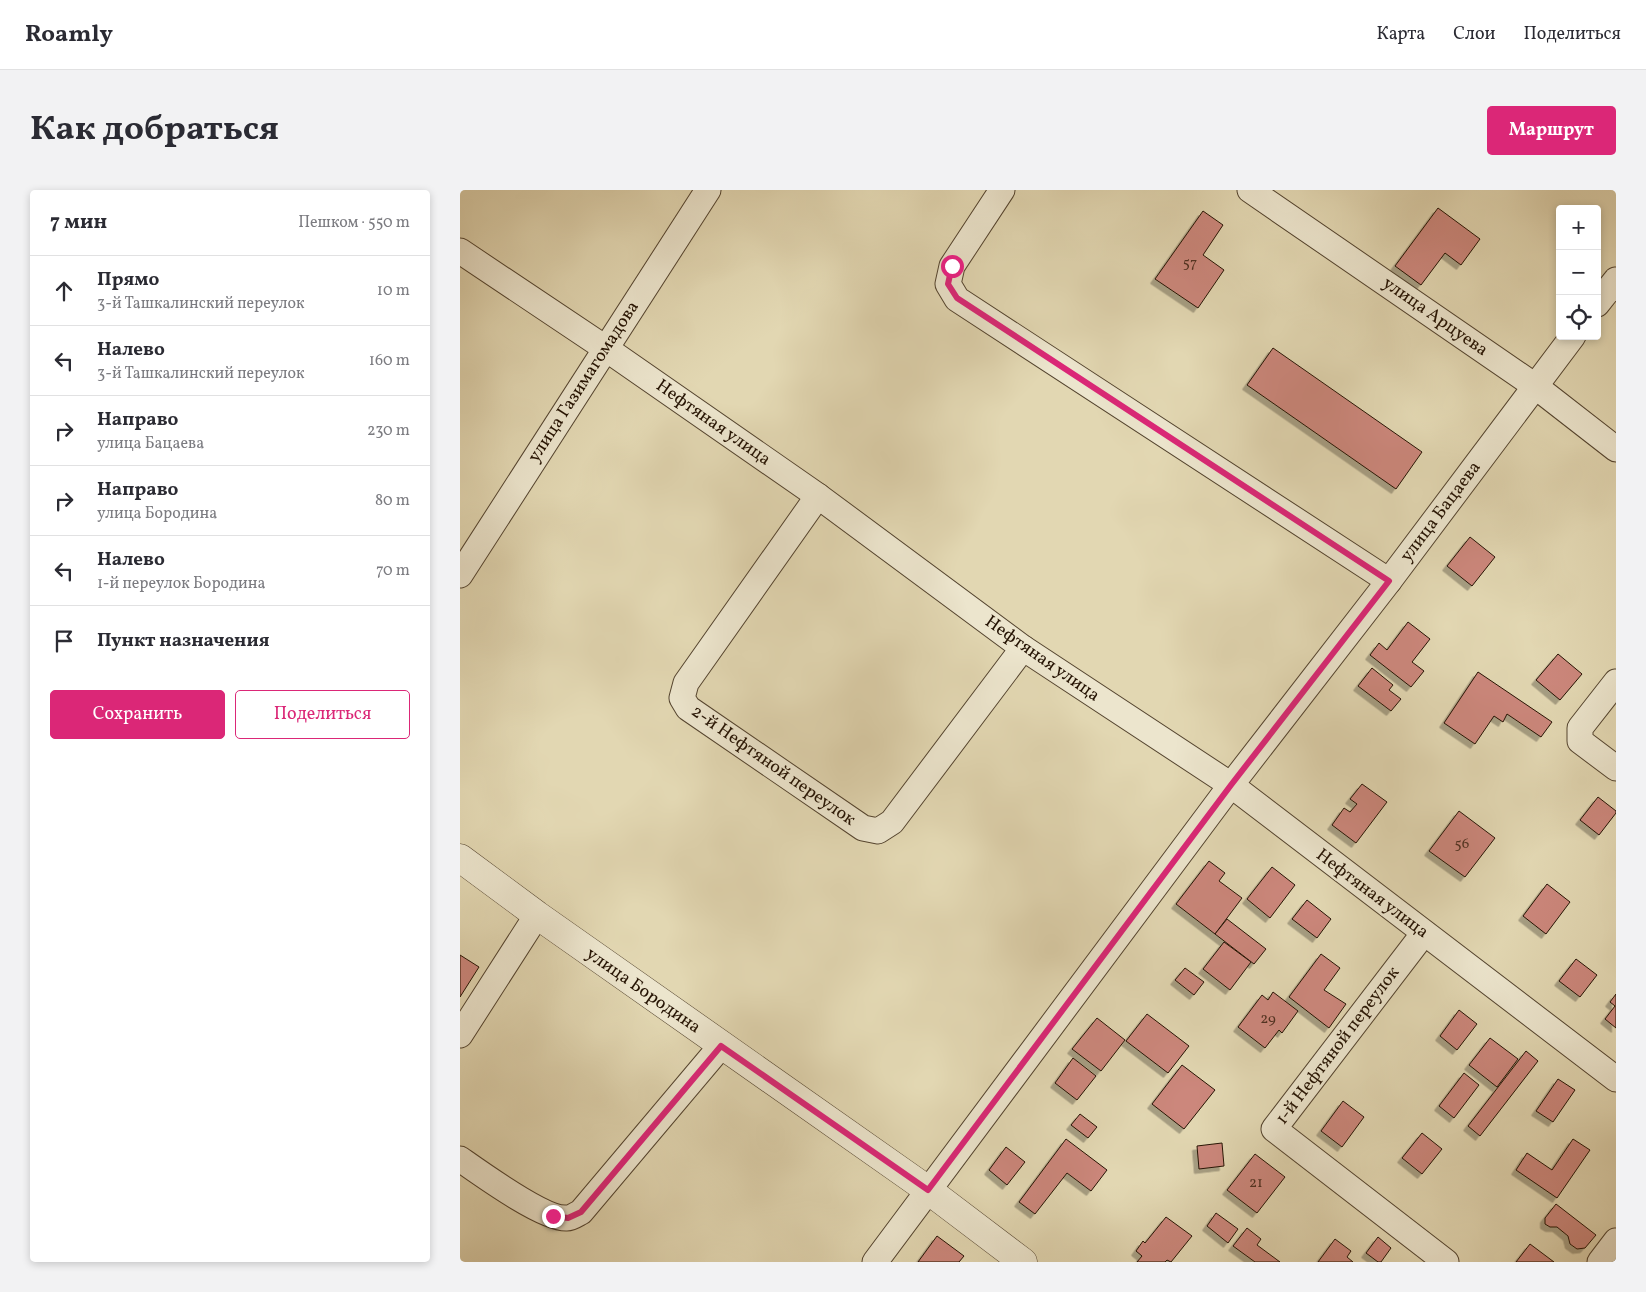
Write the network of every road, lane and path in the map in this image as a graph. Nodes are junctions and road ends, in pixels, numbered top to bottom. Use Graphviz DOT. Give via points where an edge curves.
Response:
graph roads {
  1 [pos="708,190"];
  2 [pos="1002,190"];
  3 [pos="1250,190"];
  4 [pos="460,251"];
  5 [pos="1616,280"];
  6 [pos="1601,299"];
  7 [pos="1570,340"];
  8 [pos="606,348"];
  9 [pos="1536,386"];
  10 [pos="1616,449"];
  11 [pos="818,496"];
  12 [pos="460,575"];
  13 [pos="1389,581"];
  14 [pos="1023,648"];
  15 [pos="1616,682"];
  16 [pos="1616,768"];
  17 [pos="1231,785"];
  18 [pos="460,858"];
  19 [pos="536,915"];
  20 [pos="1424,933"];
  21 [pos="460,1035"];
  22 [pos="721,1046"];
  23 [pos="1616,1079"];
  24 [pos="460,1159"];
  25 [pos="928,1190"];
  26 [pos="1616,1241"];
  27 [pos="874,1262"];
  28 [pos="1023,1262"];
  29 [pos="1446,1262"];
  30 [pos="1600,1262"];
  1 -- 8 [label="street, улица Газимагомадова"];
  2 -- 13 [label="street" via="952,266 948,284 957,298"];
  3 -- 9 [label="street, улица Арцуева"];
  4 -- 8 [label="street, Нефтяная улица"];
  5 -- 6 [label="street"];
  7 -- 9 [label="street, улица Бацаева"];
  8 -- 11 [label="street, Нефтяная улица"];
  8 -- 12 [label="street, улица Газимагомадова"];
  9 -- 10 [label="street, улица Арцуева"];
  9 -- 13 [label="street, улица Бацаева"];
  11 -- 14 [label="street, Нефтяная улица"];
  11 -- 14 [label="street, 2-й Нефтяной переулок" via="686,682 682,698 688,708 863,828 878,831 892,822"];
  13 -- 17 [label="street, улица Бацаева"];
  14 -- 17 [label="street, Нефтяная улица"];
  15 -- 16 [label="street" via="1580,728 1580,741"];
  17 -- 20 [label="street, Нефтяная улица"];
  17 -- 25 [label="street, улица Бацаева"];
  18 -- 19 [label="street, улица Бородина"];
  19 -- 21 [label="street"];
  19 -- 22 [label="street, улица Бородина"];
  20 -- 23 [label="street, Нефтяная улица"];
  20 -- 29 [label="street, 1-й Нефтяной переулок" via="1274,1129"];
  22 -- 24 [label="street" via="581,1212 568,1218 553,1216 499,1187"];
  22 -- 25 [label="street, улица Бородина"];
  25 -- 27 [label="street, улица Бацаева"];
  25 -- 28 [label="street, улица Бородина"];
  26 -- 30 [label="street"];
}
